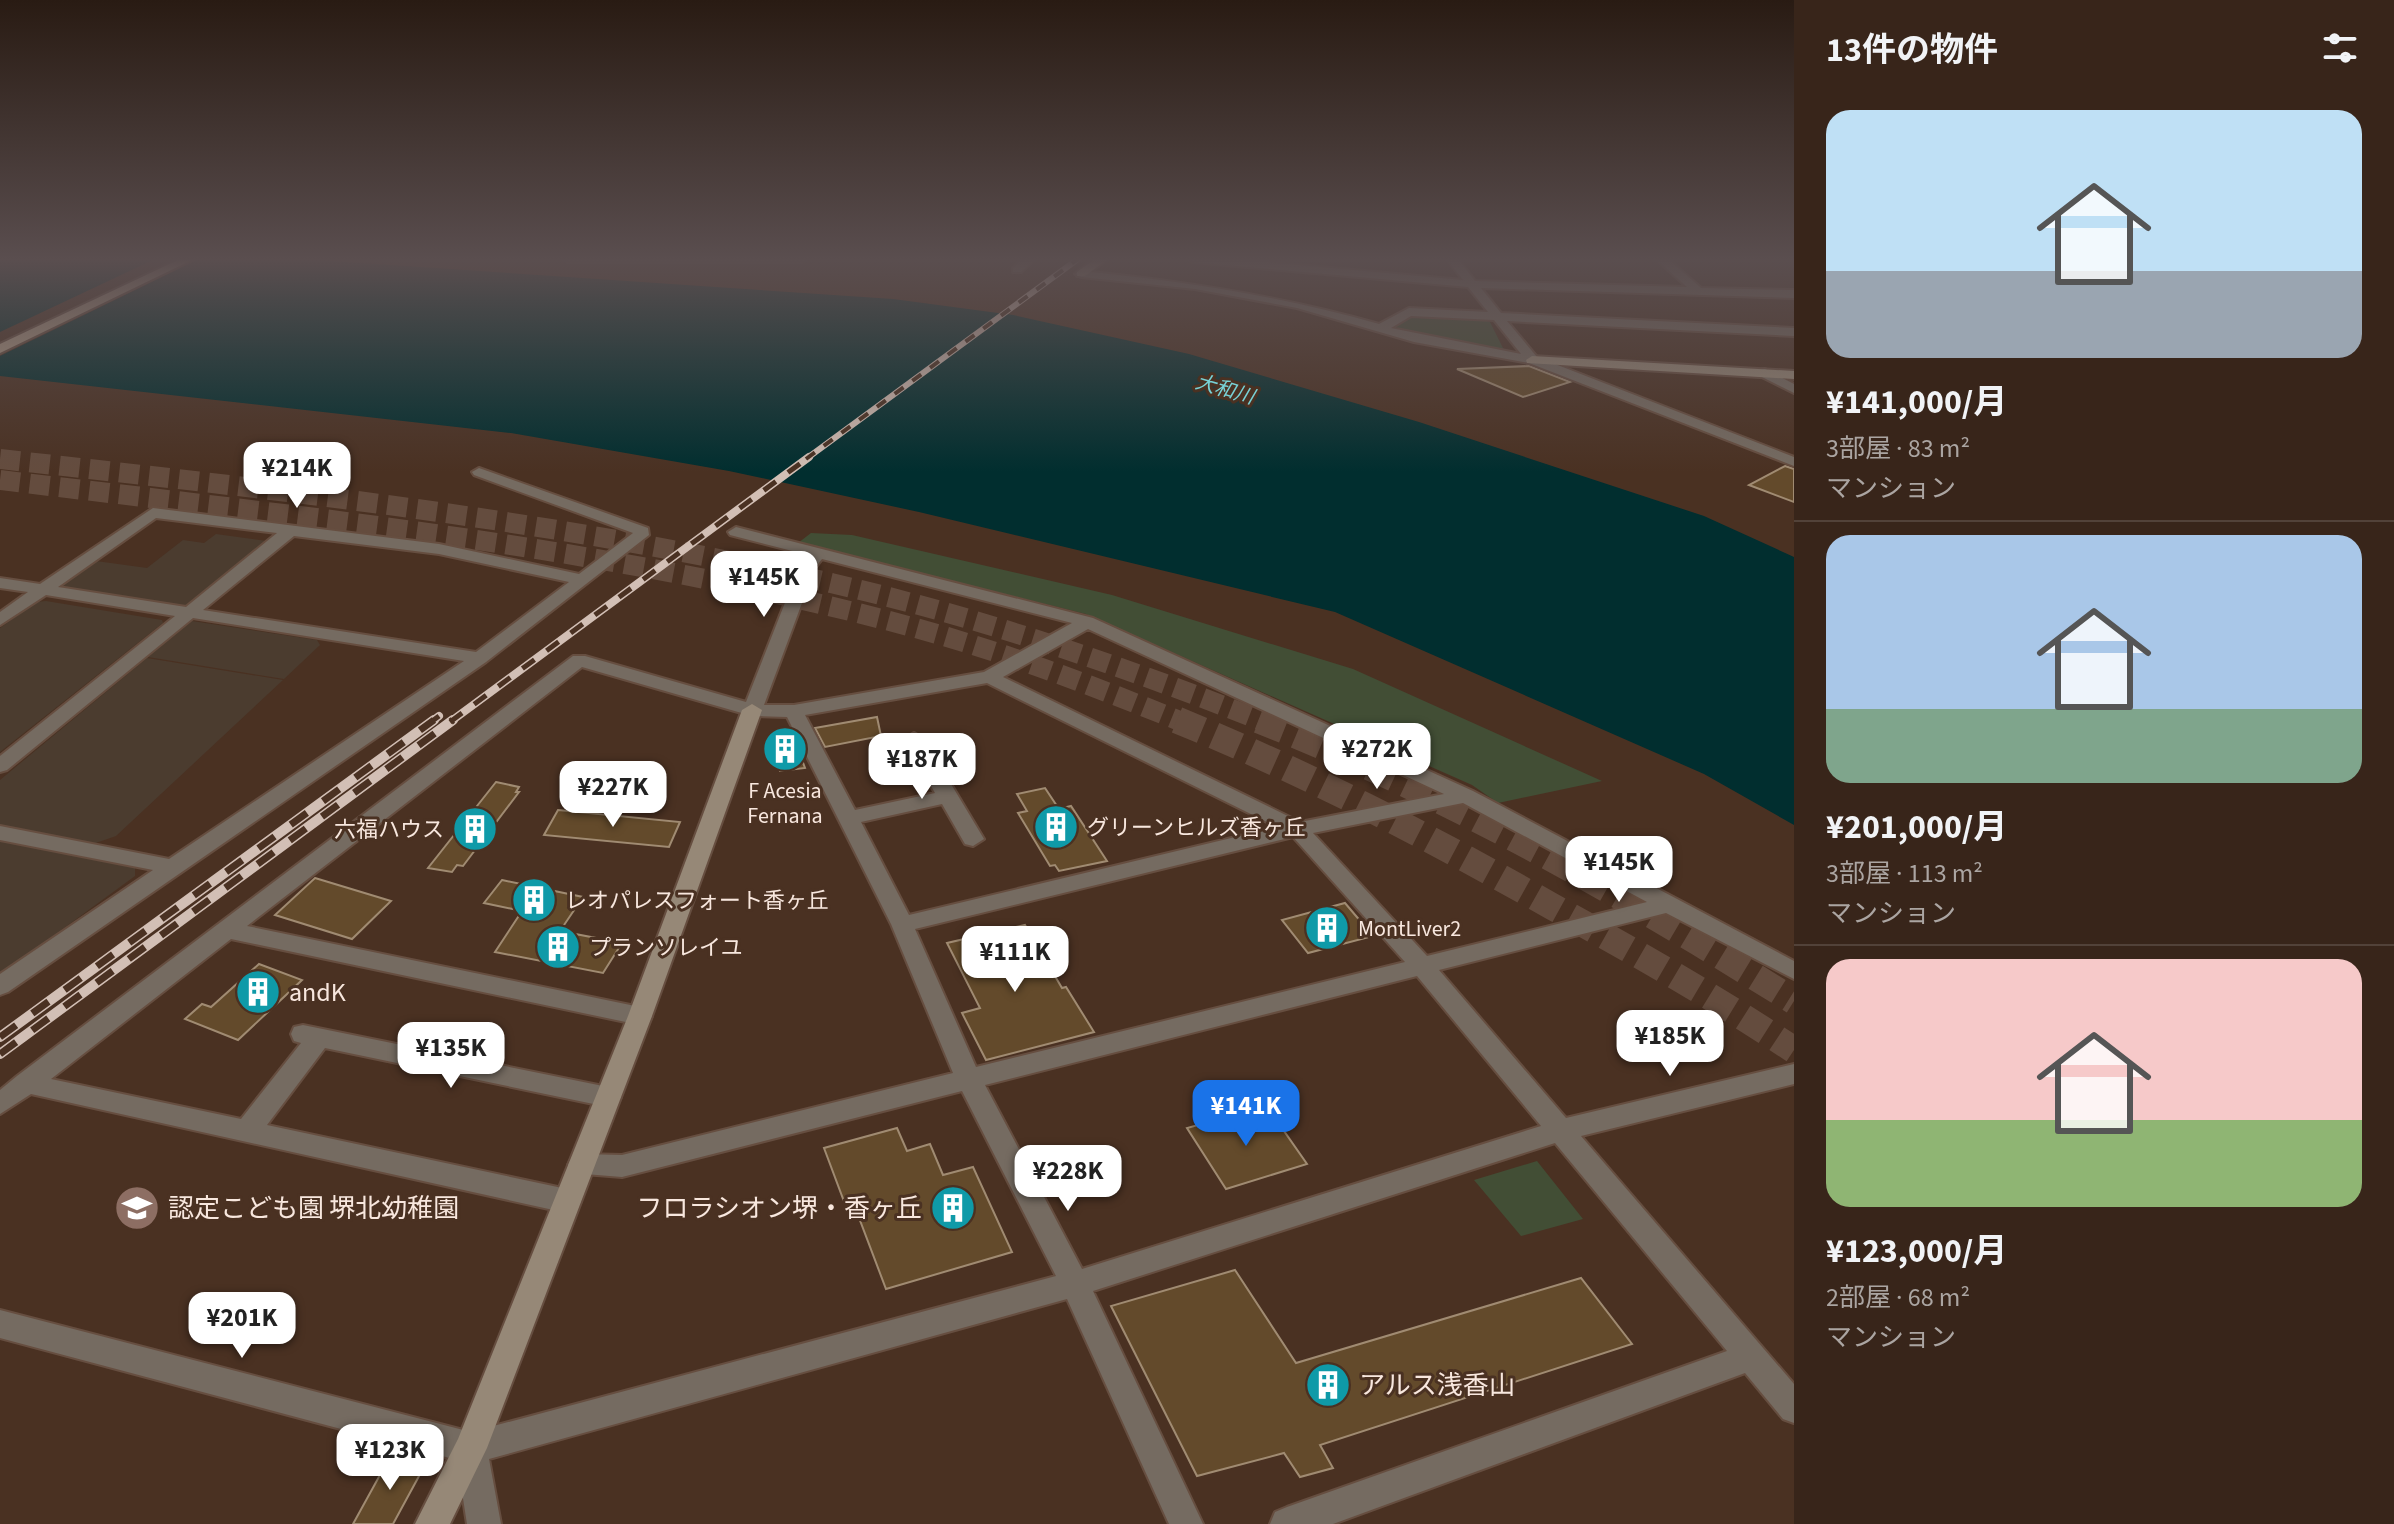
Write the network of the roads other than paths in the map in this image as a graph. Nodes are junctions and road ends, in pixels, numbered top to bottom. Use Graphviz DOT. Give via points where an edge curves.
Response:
graph roads {
  1 [pos="19,330"];
  2 [pos="40,330"];
  3 [pos="1384,330"];
  4 [pos="1508,330"];
  5 [pos="1757,330"];
  6 [pos="1794,332"];
  7 [pos="0,339"];
  8 [pos="0,349"];
  9 [pos="1532,360"];
  10 [pos="1765,373"];
  11 [pos="1794,375"];
  12 [pos="1794,389"];
  13 [pos="1794,446"];
  14 [pos="1756,447"];
  15 [pos="1794,462"];
  16 [pos="479,472"];
  17 [pos="291,530"];
  18 [pos="736,532"];
  19 [pos="818,553"];
  20 [pos="578,579"];
  21 [pos="0,583"];
  22 [pos="44,589"];
  23 [pos="194,612"];
  24 [pos="0,620"];
  25 [pos="1087,622"];
  26 [pos="480,658"];
  27 [pos="989,677"];
  28 [pos="752,710"];
  29 [pos="794,711"];
  30 [pos="914,739"];
  31 [pos="0,766"];
  32 [pos="1466,796"];
  33 [pos="945,797"];
  34 [pos="848,818"];
  35 [pos="1298,829"];
  36 [pos="0,833"];
  37 [pos="973,839"];
  38 [pos="170,866"];
  39 [pos="1670,904"];
  40 [pos="902,924"];
  41 [pos="227,930"];
  42 [pos="1424,968"];
  43 [pos="1794,971"];
  44 [pos="0,986"];
  45 [pos="640,1016"];
  46 [pos="1794,1074"];
  47 [pos="969,1080"];
  48 [pos="26,1083"];
  49 [pos="608,1097"];
  50 [pos="0,1104"];
  51 [pos="247,1131"];
  52 [pos="1558,1131"];
  53 [pos="582,1165"];
  54 [pos="567,1201"];
  55 [pos="1075,1284"];
  56 [pos="0,1324"];
  57 [pos="1750,1357"];
  58 [pos="1794,1408"];
  59 [pos="471,1448"];
  60 [pos="432,1524"];
  61 [pos="484,1524"];
  62 [pos="1186,1524"];
  63 [pos="1287,1524"];
  1 -- 7 [label="main road"];
  2 -- 8 [label="main road"];
  3 -- 9 [label="street" via="1471,352"];
  4 -- 9 [label="street"];
  5 -- 6 [label="street"];
  9 -- 10 [label="street"];
  9 -- 14 [label="street"];
  10 -- 11 [label="street"];
  10 -- 12 [label="street"];
  13 -- 14 [label="street"];
  14 -- 15 [label="street"];
  16 -- 20 [label="street" via="642,531"];
  17 -- 20 [label="street" via="439,549"];
  17 -- 22 [label="street" via="153,513"];
  17 -- 23 [label="street"];
  18 -- 19 [label="street"];
  19 -- 25 [label="street"];
  19 -- 28 [label="street" via="807,567"];
  20 -- 26 [label="street"];
  21 -- 22 [label="street"];
  22 -- 23 [label="street"];
  22 -- 24 [label="street"];
  23 -- 26 [label="street"];
  23 -- 31 [label="street"];
  25 -- 27 [label="street"];
  25 -- 32 [label="street"];
  26 -- 38 [label="street"];
  27 -- 29 [label="street"];
  27 -- 35 [label="street"];
  28 -- 29 [label="street"];
  28 -- 41 [label="street" via="579,660"];
  28 -- 45 [label="street"];
  29 -- 34 [label="street"];
  30 -- 33 [label="street"];
  32 -- 35 [label="street"];
  32 -- 39 [label="street"];
  33 -- 34 [label="street"];
  33 -- 37 [label="street"];
  34 -- 40 [label="street"];
  35 -- 40 [label="street"];
  35 -- 42 [label="street"];
  36 -- 38 [label="street"];
  38 -- 44 [label="street"];
  39 -- 42 [label="street"];
  39 -- 43 [label="street"];
  40 -- 47 [label="street"];
  41 -- 45 [label="street"];
  41 -- 48 [label="street"];
  42 -- 47 [label="street"];
  42 -- 52 [label="street"];
  45 -- 49 [label="street"];
  46 -- 52 [label="street"];
  47 -- 53 [label="street" via="622,1166"];
  47 -- 55 [label="street"];
  48 -- 50 [label="street"];
  48 -- 51 [label="street"];
  49 -- 51 [label="street" via="311,1036"];
  49 -- 53 [label="street"];
  51 -- 54 [label="street"];
  52 -- 55 [label="street"];
  52 -- 57 [label="street"];
  53 -- 54 [label="street"];
  54 -- 59 [label="street"];
  55 -- 59 [label="street"];
  55 -- 62 [label="street"];
  56 -- 59 [label="street"];
  57 -- 58 [label="street"];
  57 -- 63 [label="street"];
  59 -- 60 [label="street"];
  59 -- 61 [label="street"];
}
